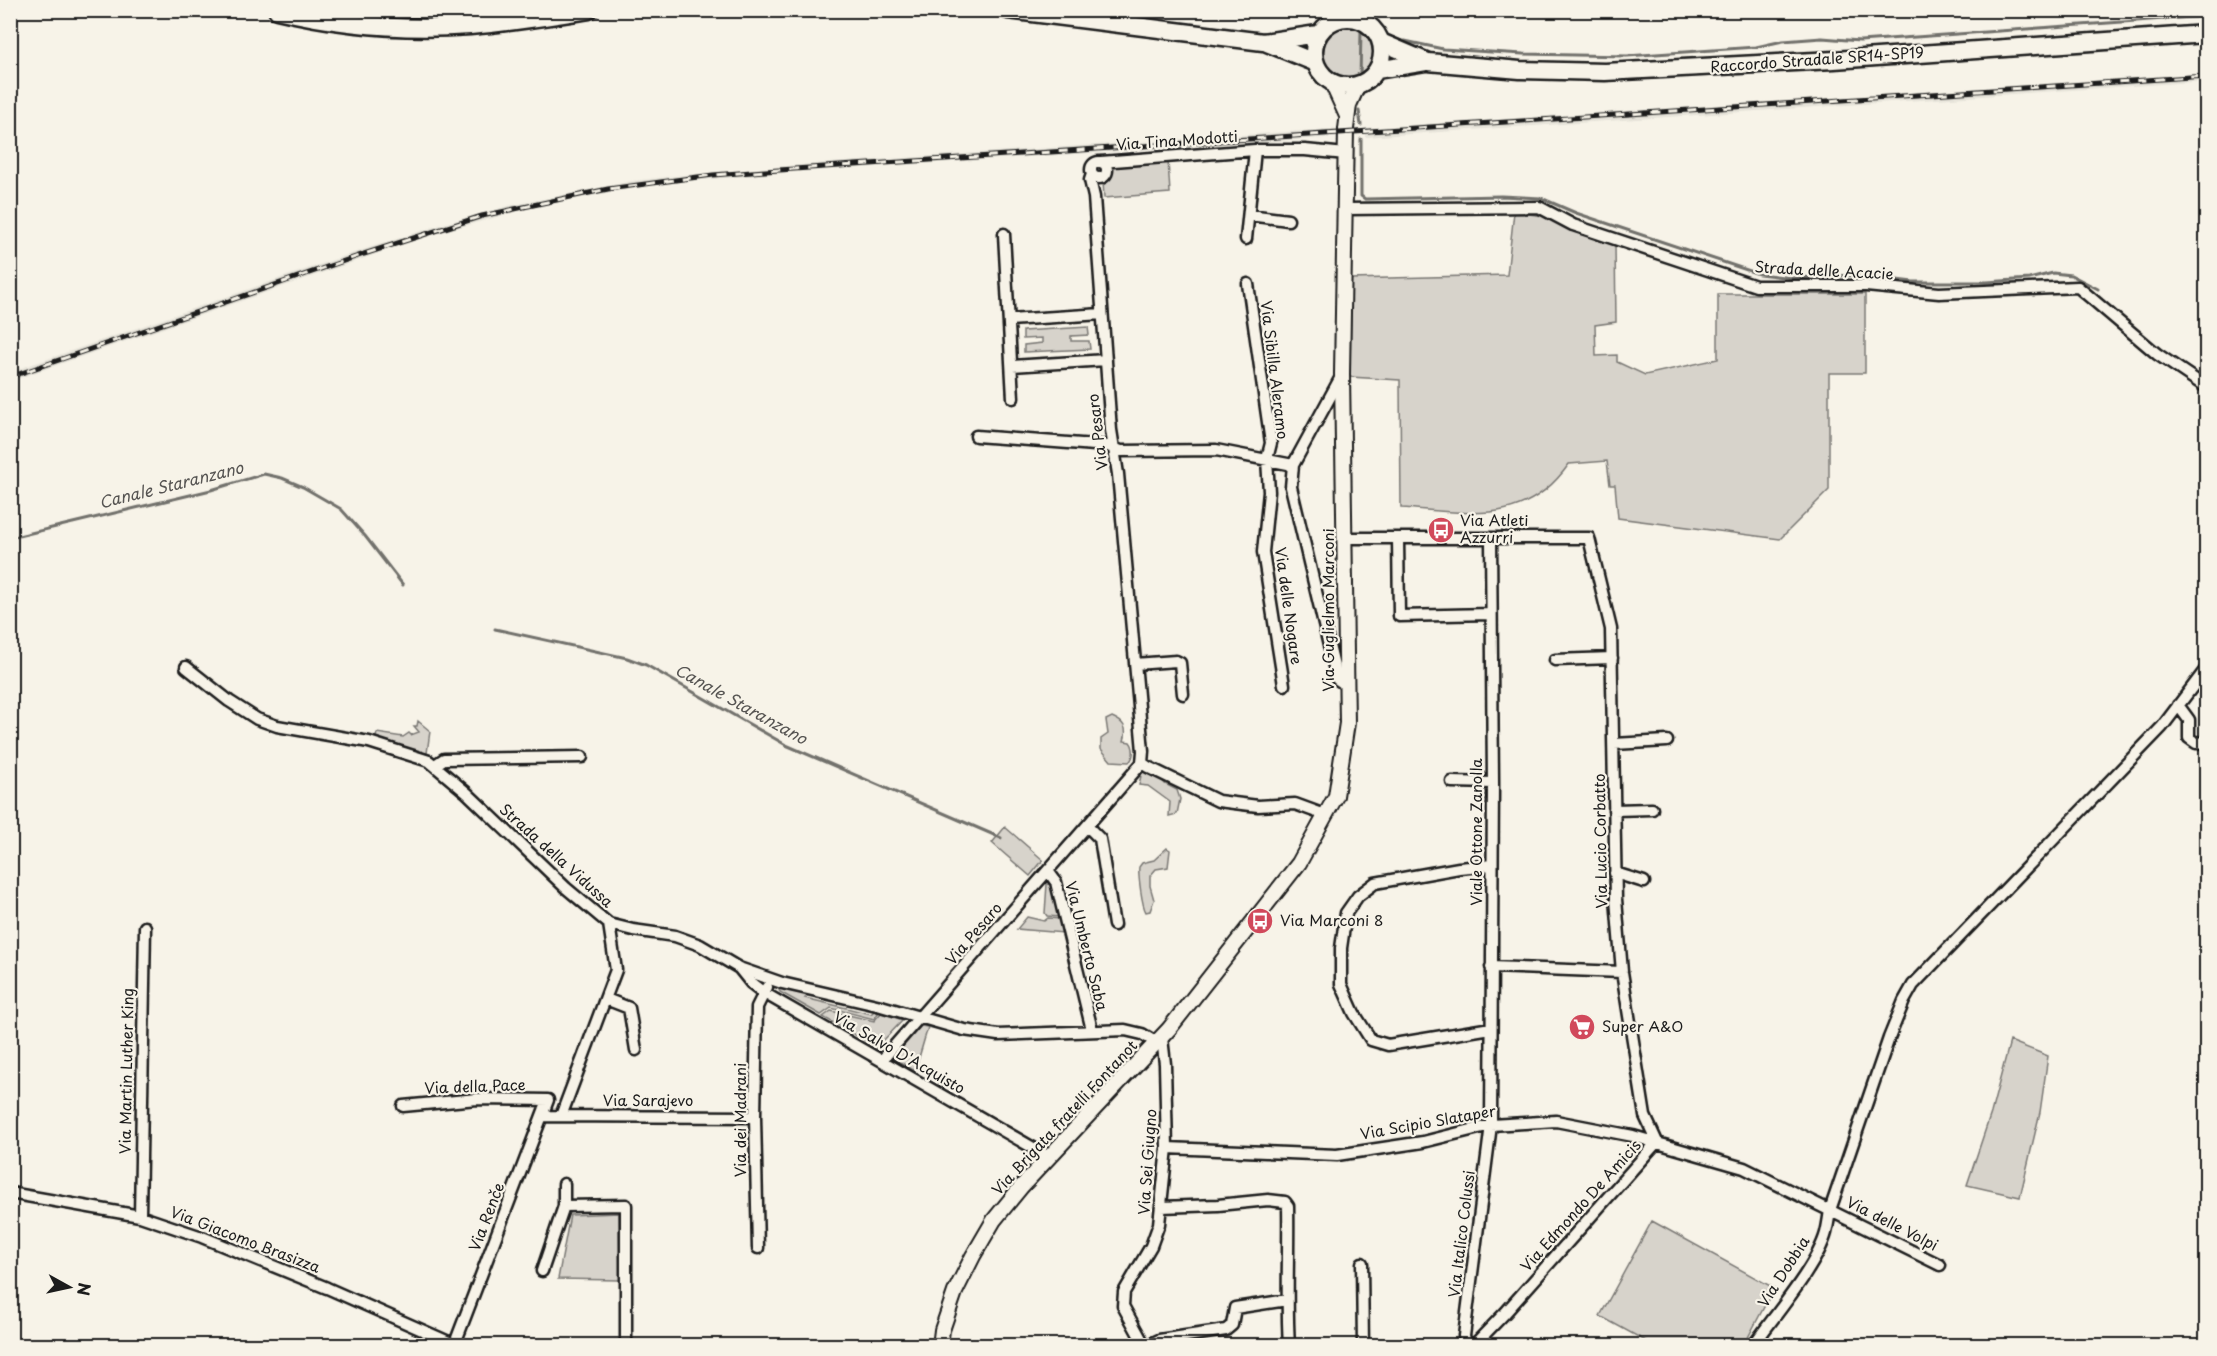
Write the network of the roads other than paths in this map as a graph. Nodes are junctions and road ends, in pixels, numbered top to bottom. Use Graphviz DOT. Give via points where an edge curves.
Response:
graph roads {
  1 [pos="277,10"];
  2 [pos="589,10"];
  3 [pos="1008,10"];
  4 [pos="1338,15"];
  5 [pos="1363,16"];
  6 [pos="1318,34"];
  7 [pos="2206,34"];
  8 [pos="1263,42"];
  9 [pos="1381,42"];
  10 [pos="1314,62"];
  11 [pos="1428,62"];
  12 [pos="1377,70"];
  13 [pos="1332,83"];
  14 [pos="1358,85"];
  15 [pos="1347,117"];
  16 [pos="1256,150"];
  17 [pos="1346,154"];
  18 [pos="1101,162"];
  19 [pos="1346,209"];
  20 [pos="1249,215"];
  21 [pos="1288,220"];
  22 [pos="1004,234"];
  23 [pos="1246,239"];
  24 [pos="1248,284"];
  25 [pos="1102,314"];
  26 [pos="1009,320"];
  27 [pos="1106,360"];
  28 [pos="1012,366"];
  29 [pos="1342,374"];
  30 [pos="2206,387"];
  31 [pos="1013,398"];
  32 [pos="976,436"];
  33 [pos="1115,449"];
  34 [pos="1267,459"];
  35 [pos="1293,465"];
  36 [pos="1345,538"];
  37 [pos="1398,538"];
  38 [pos="1491,538"];
  39 [pos="1491,614"];
  40 [pos="1612,658"];
  41 [pos="1555,660"];
  42 [pos="1135,664"];
  43 [pos="186,667"];
  44 [pos="2206,669"];
  45 [pos="1284,685"];
  46 [pos="1346,685"];
  47 [pos="1183,694"];
  48 [pos="2178,705"];
  49 [pos="1667,741"];
  50 [pos="2206,742"];
  51 [pos="1614,744"];
  52 [pos="582,757"];
  53 [pos="1142,763"];
  54 [pos="435,765"];
  55 [pos="1452,782"];
  56 [pos="1493,783"];
  57 [pos="1652,809"];
  58 [pos="1614,810"];
  59 [pos="1325,815"];
  60 [pos="1088,827"];
  61 [pos="1492,865"];
  62 [pos="1048,871"];
  63 [pos="1615,873"];
  64 [pos="1644,882"];
  65 [pos="609,924"];
  66 [pos="1114,925"];
  67 [pos="145,927"];
  68 [pos="1491,967"];
  69 [pos="739,968"];
  70 [pos="1622,972"];
  71 [pos="772,979"];
  72 [pos="764,993"];
  73 [pos="606,999"];
  74 [pos="919,1018"];
  75 [pos="1491,1028"];
  76 [pos="1092,1030"];
  77 [pos="1159,1040"];
  78 [pos="636,1050"];
  79 [pos="882,1060"];
  80 [pos="548,1100"];
  81 [pos="403,1106"];
  82 [pos="542,1116"];
  83 [pos="561,1116"];
  84 [pos="1645,1116"];
  85 [pos="755,1117"];
  86 [pos="1491,1125"];
  87 [pos="1633,1136"];
  88 [pos="1657,1142"];
  89 [pos="1167,1148"];
  90 [pos="1049,1157"];
  91 [pos="564,1184"];
  92 [pos="10,1193"];
  93 [pos="564,1206"];
  94 [pos="1161,1207"];
  95 [pos="1830,1210"];
  96 [pos="140,1216"];
  97 [pos="758,1248"];
  98 [pos="1362,1263"];
  99 [pos="1940,1265"];
  100 [pos="542,1271"];
  101 [pos="1287,1300"];
  102 [pos="455,1345"];
  103 [pos="627,1346"];
  104 [pos="940,1346"];
  105 [pos="1145,1346"];
  106 [pos="1289,1346"];
  107 [pos="1363,1346"];
  108 [pos="1467,1346"];
  109 [pos="1473,1346"];
  110 [pos="1753,1346"];
  1 -- 2 [label="main road" via="376,26 430,28"];
  3 -- 8 [label="main road"];
  4 -- 5 [label="main road" via="1356,19"];
  4 -- 6 [label="main road"];
  5 -- 9 [label="main road"];
  6 -- 8 [label="main road"];
  6 -- 10 [label="main road"];
  7 -- 11 [label="main road, Raccordo Stradale SR14-SP19" via="1605,72"];
  8 -- 10 [label="main road"];
  9 -- 11 [label="main road, Raccordo Stradale SR14-SP19"];
  9 -- 12 [label="main road"];
  10 -- 13 [label="main road"];
  11 -- 12 [label="main road, Raccordo Stradale SR14-SP19"];
  12 -- 14 [label="main road, Raccordo Stradale SR14-SP19"];
  13 -- 14 [label="main road"];
  13 -- 15 [label="street, Via Guglielmo Marconi"];
  14 -- 15 [label="street, Via Guglielmo Marconi"];
  15 -- 17 [label="street, Via Guglielmo Marconi"];
  16 -- 17 [label="street, Via Tina Modotti"];
  16 -- 18 [label="street, Via Tina Modotti"];
  16 -- 20 [label="street, Via Tina Modotti"];
  17 -- 19 [label="street, Via Guglielmo Marconi"];
  18 -- 25 [label="street, Via Pesaro" via="1094,164 1096,176 1090,180"];
  19 -- 29 [label="street, Via Guglielmo Marconi"];
  19 -- 30 [label="street, Strada delle Acacie" via="1539,207 1573,225 1756,286 1866,286 1939,293 2078,287 2157,354"];
  20 -- 21 [label="street"];
  20 -- 23 [label="street, Via Tina Modotti"];
  22 -- 26 [label="street"];
  24 -- 34 [label="street, Via Sibilla Aleramo" via="1271,443"];
  25 -- 26 [label="street"];
  25 -- 27 [label="street, Via Pesaro"];
  26 -- 28 [label="street"];
  27 -- 28 [label="street"];
  27 -- 33 [label="street, Via Pesaro"];
  28 -- 31 [label="street"];
  29 -- 35 [label="street"];
  29 -- 36 [label="street, Via Guglielmo Marconi"];
  32 -- 33 [label="street"];
  33 -- 34 [label="street" via="1216,450"];
  33 -- 42 [label="street, Via Pesaro"];
  34 -- 35 [label="street"];
  34 -- 45 [label="street, Via delle Nogare" via="1269,492 1263,552"];
  35 -- 46 [label="street" via="1291,487 1337,679"];
  36 -- 37 [label="street"];
  36 -- 46 [label="street, Via Guglielmo Marconi"];
  37 -- 38 [label="street"];
  37 -- 39 [label="street" via="1399,616"];
  38 -- 39 [label="street, Viale Ottone Zanolla"];
  38 -- 40 [label="street, Via Lucio Corbatto" via="1589,538 1611,629"];
  39 -- 56 [label="street, Viale Ottone Zanolla"];
  40 -- 41 [label="street"];
  40 -- 51 [label="street, Via Lucio Corbatto"];
  42 -- 47 [label="street" via="1180,663"];
  42 -- 53 [label="street, Via Pesaro"];
  43 -- 54 [label="street, Strada della Vidussa" via="256,719 369,742"];
  44 -- 48 [label="street, Via Dobbia"];
  46 -- 59 [label="street, Via Guglielmo Marconi" via="1347,723 1336,796"];
  48 -- 50 [label="street" via="2189,720 2189,738 2196,743"];
  48 -- 95 [label="street, Via Dobbia" via="2162,727 1913,985 1889,1038"];
  49 -- 51 [label="street"];
  51 -- 58 [label="street, Via Lucio Corbatto"];
  52 -- 54 [label="street" via="444,759"];
  53 -- 59 [label="street" via="1218,801 1258,806 1295,804"];
  53 -- 60 [label="street, Via Pesaro"];
  54 -- 65 [label="street, Strada della Vidussa"];
  55 -- 56 [label="street"];
  56 -- 61 [label="street, Viale Ottone Zanolla"];
  57 -- 58 [label="street"];
  58 -- 63 [label="street, Via Lucio Corbatto"];
  59 -- 77 [label="street, Via Guglielmo Marconi" via="1299,862"];
  60 -- 62 [label="street, Via Pesaro"];
  60 -- 66 [label="street" via="1101,839"];
  61 -- 68 [label="street, Viale Ottone Zanolla"];
  61 -- 75 [label="street" via="1375,883 1358,896 1346,913 1341,948 1341,984 1371,1040 1388,1045"];
  62 -- 74 [label="street, Via Pesaro"];
  62 -- 76 [label="street, Via Umberto Saba" via="1056,882"];
  63 -- 64 [label="street"];
  63 -- 70 [label="street, Via Lucio Corbatto"];
  65 -- 69 [label="street, Strada della Vidussa" via="688,940"];
  65 -- 73 [label="street" via="616,970"];
  67 -- 96 [label="street, Via Martin Luther King"];
  68 -- 70 [label="street"];
  68 -- 75 [label="street, Viale Ottone Zanolla"];
  69 -- 71 [label="street, Strada della Vidussa"];
  69 -- 72 [label="street, Via Salvo D'Acquisto"];
  70 -- 84 [label="street, Via Lucio Corbatto"];
  71 -- 72 [label="street"];
  71 -- 74 [label="street, Strada della Vidussa"];
  72 -- 79 [label="street, Via Salvo D'Acquisto"];
  72 -- 85 [label="street, Via dei Madrani" via="757,1006"];
  73 -- 78 [label="street" via="629,1008"];
  73 -- 83 [label="street"];
  74 -- 76 [label="street, Strada della Vidussa" via="998,1035"];
  74 -- 79 [label="street, Via Pesaro"];
  75 -- 86 [label="street, Viale Ottone Zanolla"];
  76 -- 77 [label="street, Strada della Vidussa" via="1125,1030"];
  77 -- 89 [label="street, Via Sei Giugno" via="1166,1083"];
  77 -- 90 [label="street, Via Brigata fratelli Fontanot"];
  79 -- 90 [label="street, Via Salvo D'Acquisto"];
  80 -- 81 [label="street, Via della Pace" via="477,1099"];
  80 -- 82 [label="street, Via Renče"];
  82 -- 83 [label="street, Via Sarajevo"];
  82 -- 102 [label="street, Via Renče"];
  83 -- 85 [label="street, Via Sarajevo"];
  84 -- 87 [label="street"];
  84 -- 88 [label="street, Via Lucio Corbatto"];
  85 -- 97 [label="street, Via dei Madrani"];
  86 -- 87 [label="street, Via Scipio Slataper" via="1556,1121"];
  86 -- 89 [label="street, Via Scipio Slataper" via="1423,1142 1337,1155"];
  86 -- 108 [label="street, Via Italico Colussi" via="1464,1336"];
  87 -- 88 [label="street, Via Scipio Slataper"];
  88 -- 95 [label="street, Via Edmondo De Amicis" via="1744,1168"];
  88 -- 109 [label="street, Via Edmondo De Amicis"];
  89 -- 94 [label="street, Via Sei Giugno"];
  90 -- 104 [label="street, Via Brigata fratelli Fontanot" via="994,1220 973,1256 955,1292"];
  91 -- 93 [label="street"];
  92 -- 96 [label="street, Via Giacomo Brasizza"];
  93 -- 100 [label="street"];
  93 -- 103 [label="street" via="626,1205"];
  94 -- 101 [label="street" via="1285,1202"];
  94 -- 105 [label="street, Via Sei Giugno" via="1151,1246 1124,1292 1123,1306"];
  95 -- 99 [label="street, Via delle Volpi"];
  95 -- 110 [label="street, Via Dobbia" via="1817,1253"];
  96 -- 102 [label="street, Via Giacomo Brasizza" via="327,1288"];
  98 -- 107 [label="street"];
  101 -- 105 [label="street" via="1235,1308 1232,1324 1226,1330 1159,1340"];
  101 -- 106 [label="street"];
}
